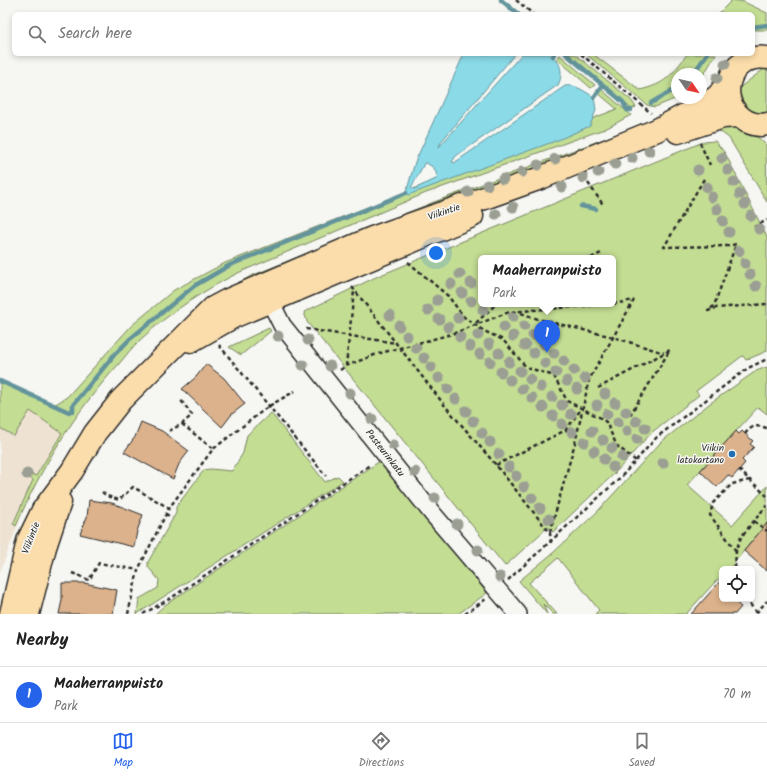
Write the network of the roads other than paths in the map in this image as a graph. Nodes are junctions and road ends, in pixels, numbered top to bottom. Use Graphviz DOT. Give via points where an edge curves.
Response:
graph roads {
  1 [pos="767,58"];
  2 [pos="728,82"];
  3 [pos="752,121"];
  4 [pos="767,139"];
  5 [pos="266,293"];
  6 [pos="72,471"];
  7 [pos="11,614"];
  8 [pos="28,614"];
  9 [pos="518,614"];
  1 -- 2 [label="main road, Viikintie" via="745,62 736,69"];
  2 -- 3 [label="main road" via="727,94 730,104"];
  2 -- 5 [label="main road, Viikintie" via="718,96 657,130 538,179 372,238"];
  3 -- 4 [label="main road"];
  3 -- 5 [label="main road, Viikintie" via="723,117 653,141"];
  5 -- 6 [label="main road, Viikintie" via="213,308 121,400 95,432"];
  5 -- 9 [label="street, Pasteurinkatu" via="282,325 432,513"];
  6 -- 7 [label="main road, Viikintie" via="43,510 28,541"];
  6 -- 8 [label="main road, Viikintie" via="45,547"];
}
